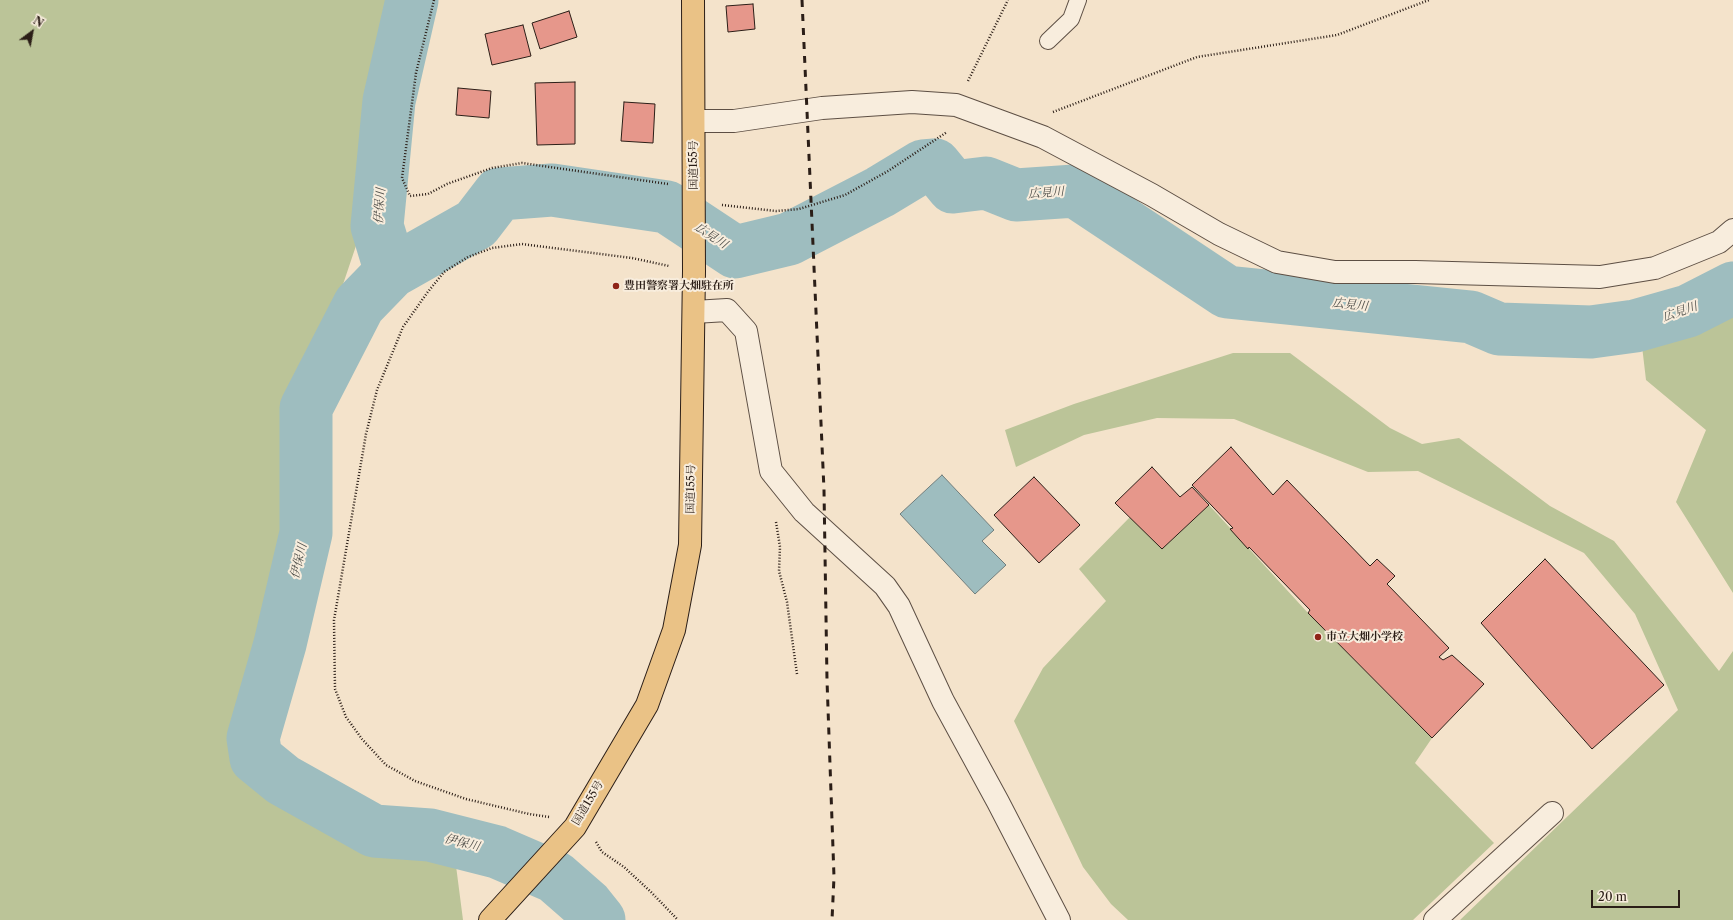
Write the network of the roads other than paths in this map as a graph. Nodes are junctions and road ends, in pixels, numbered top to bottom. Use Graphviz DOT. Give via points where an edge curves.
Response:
graph roads {
  1 [pos="693,0"];
  2 [pos="1078,0"];
  3 [pos="1048,41"];
  4 [pos="694,121"];
  5 [pos="1733,230"];
  6 [pos="694,312"];
  7 [pos="1552,813"];
  8 [pos="490,920"];
  9 [pos="1059,920"];
  10 [pos="1436,920"];
  1 -- 4 [label="highway, 国道155号"];
  2 -- 3 [label="lane" via="1071,19"];
  4 -- 5 [label="street" via="734,121 822,108 912,102 960,106 1043,137 1219,234 1277,262 1335,272 1600,277 1655,268 1719,242"];
  4 -- 6 [label="highway, 国道155号"];
  6 -- 8 [label="highway, 国道155号" via="690,545 674,630 647,705 574,827"];
  6 -- 9 [label="street" via="728,310 746,331 771,471 804,512 886,586 899,606 943,701"];
  7 -- 10 [label="street"];
}
